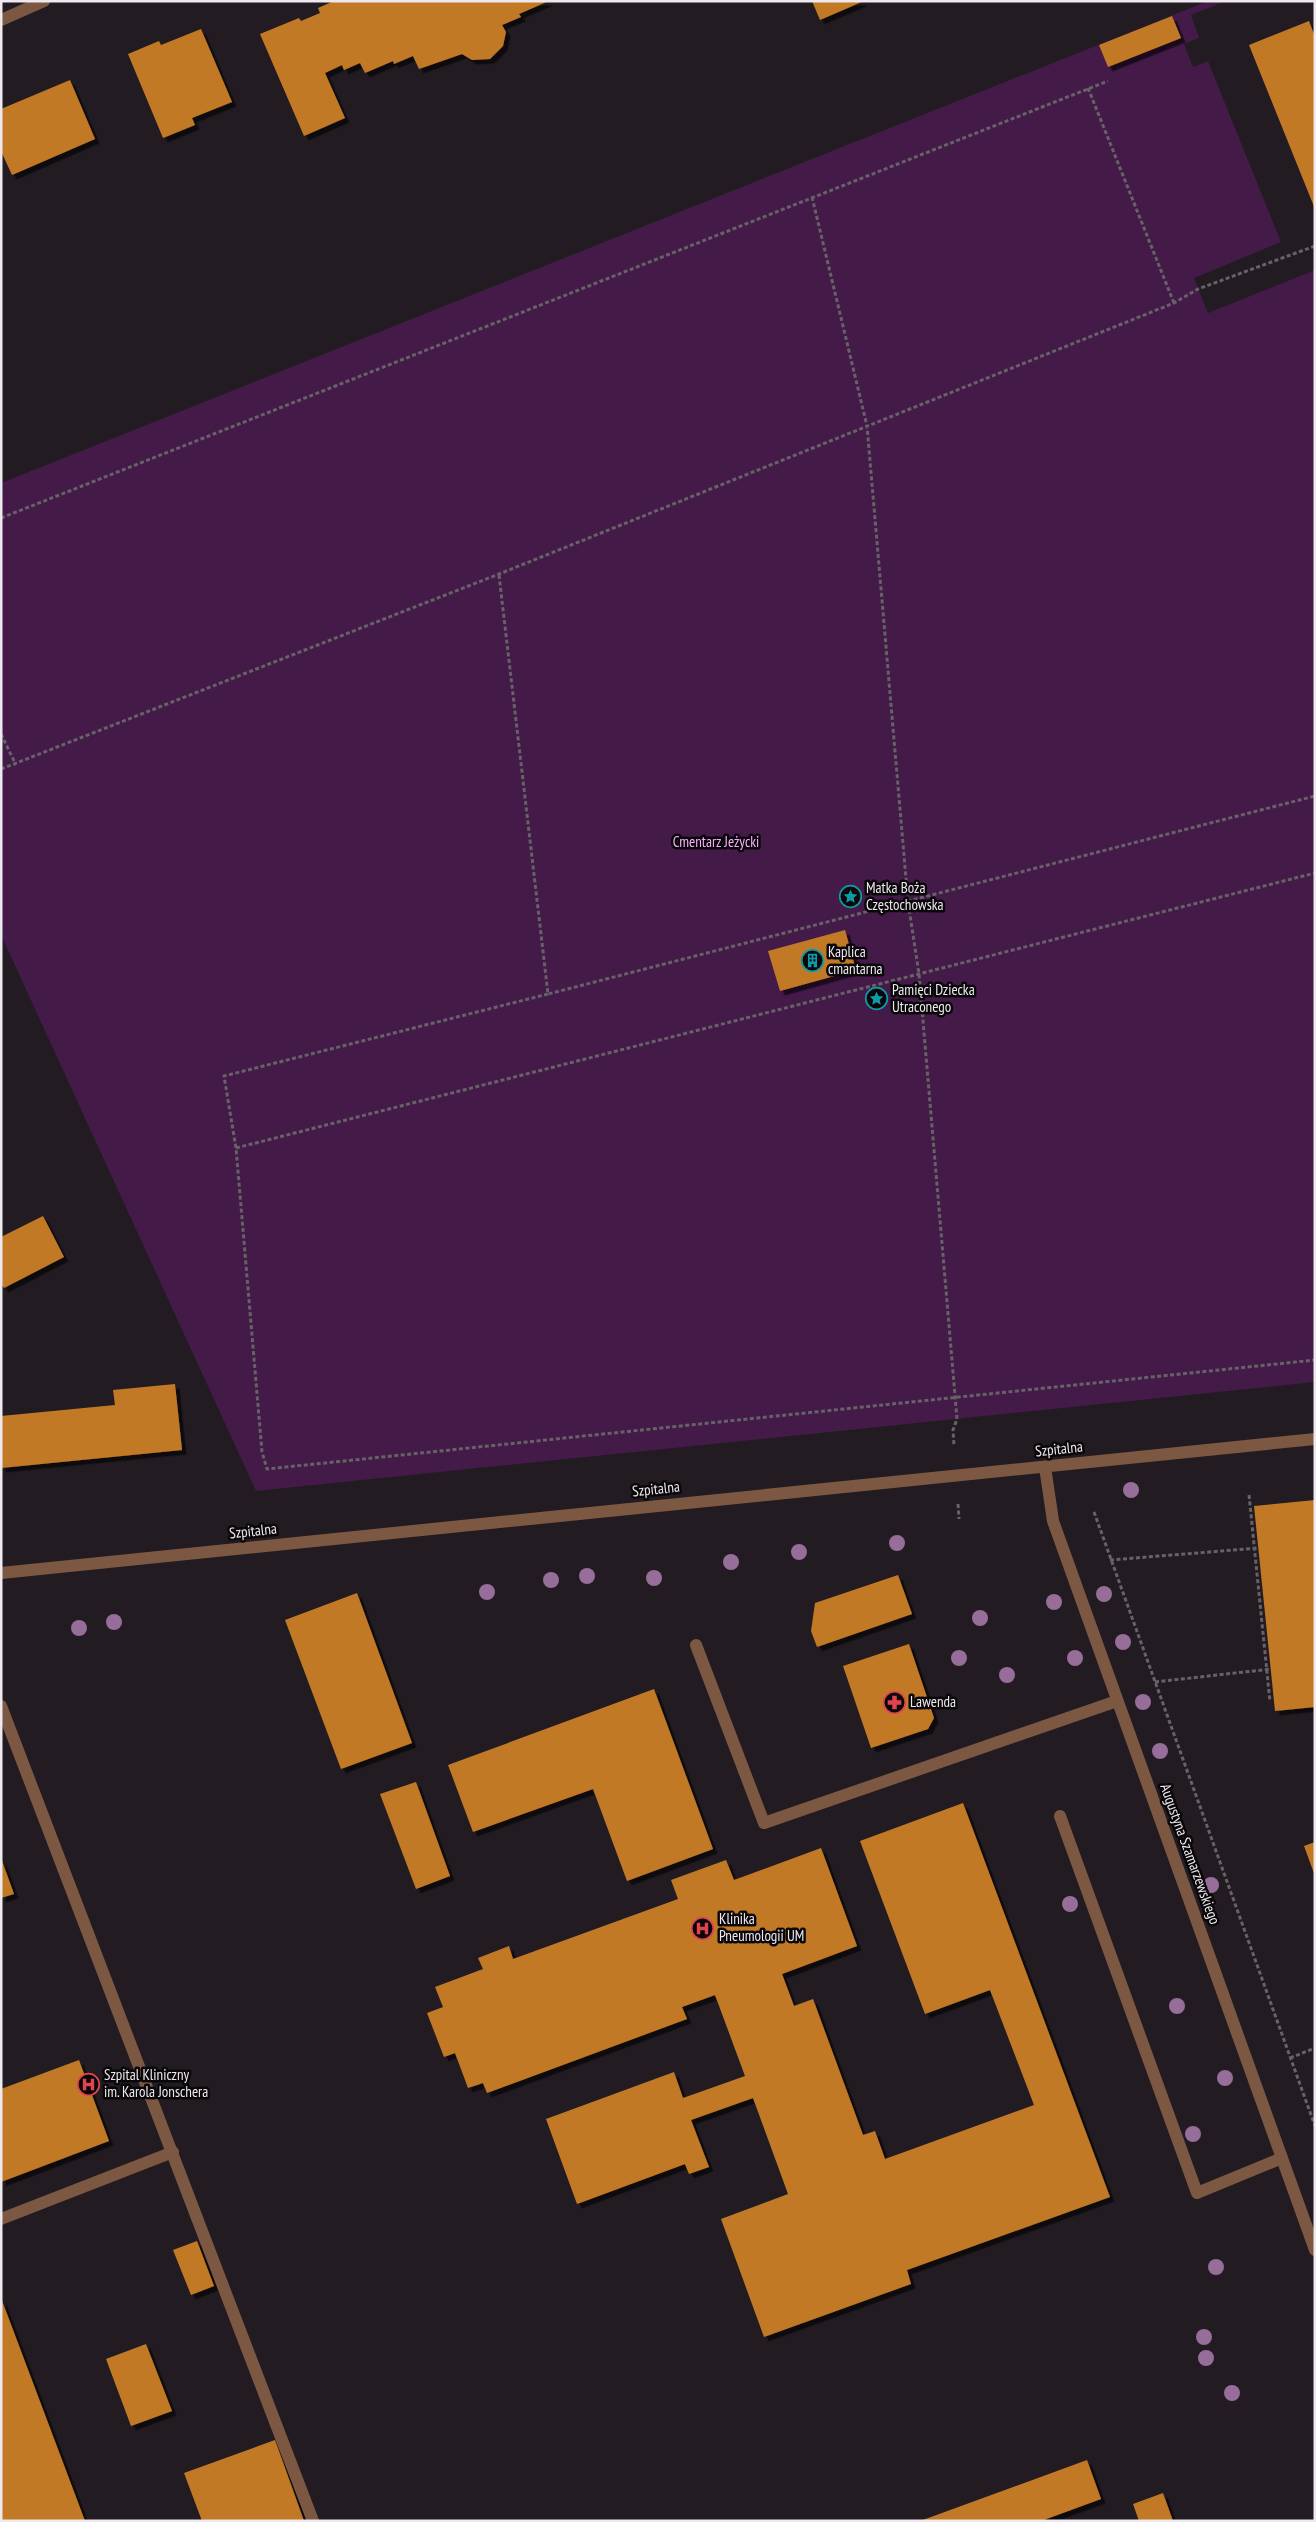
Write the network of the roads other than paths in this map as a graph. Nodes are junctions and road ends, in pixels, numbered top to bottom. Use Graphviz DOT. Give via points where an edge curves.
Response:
graph roads {
  1 [pos="44,1"];
  2 [pos="1,20"];
  3 [pos="1315,1440"];
  4 [pos="1045,1467"];
  5 [pos="1,1573"];
  6 [pos="696,1645"];
  7 [pos="1117,1701"];
  8 [pos="1,1706"];
  9 [pos="1060,1816"];
  10 [pos="173,2152"];
  11 [pos="1282,2158"];
  12 [pos="1,2219"];
  13 [pos="1309,2219"];
  14 [pos="1315,2250"];
  15 [pos="314,2521"];
  1 -- 2 [label="street"];
  3 -- 4 [label="street, Szpitalna"];
  4 -- 5 [label="street, Szpitalna"];
  4 -- 7 [label="street, Augustyna Szamarzewskiego" via="1053,1521"];
  6 -- 7 [label="street" via="764,1823"];
  7 -- 11 [label="street, Augustyna Szamarzewskiego"];
  8 -- 10 [label="street"];
  9 -- 11 [label="street" via="1198,2193"];
  10 -- 12 [label="street"];
  10 -- 15 [label="street"];
  11 -- 13 [label="street, Augustyna Szamarzewskiego"];
  13 -- 14 [label="street, Augustyna Szamarzewskiego"];
}
